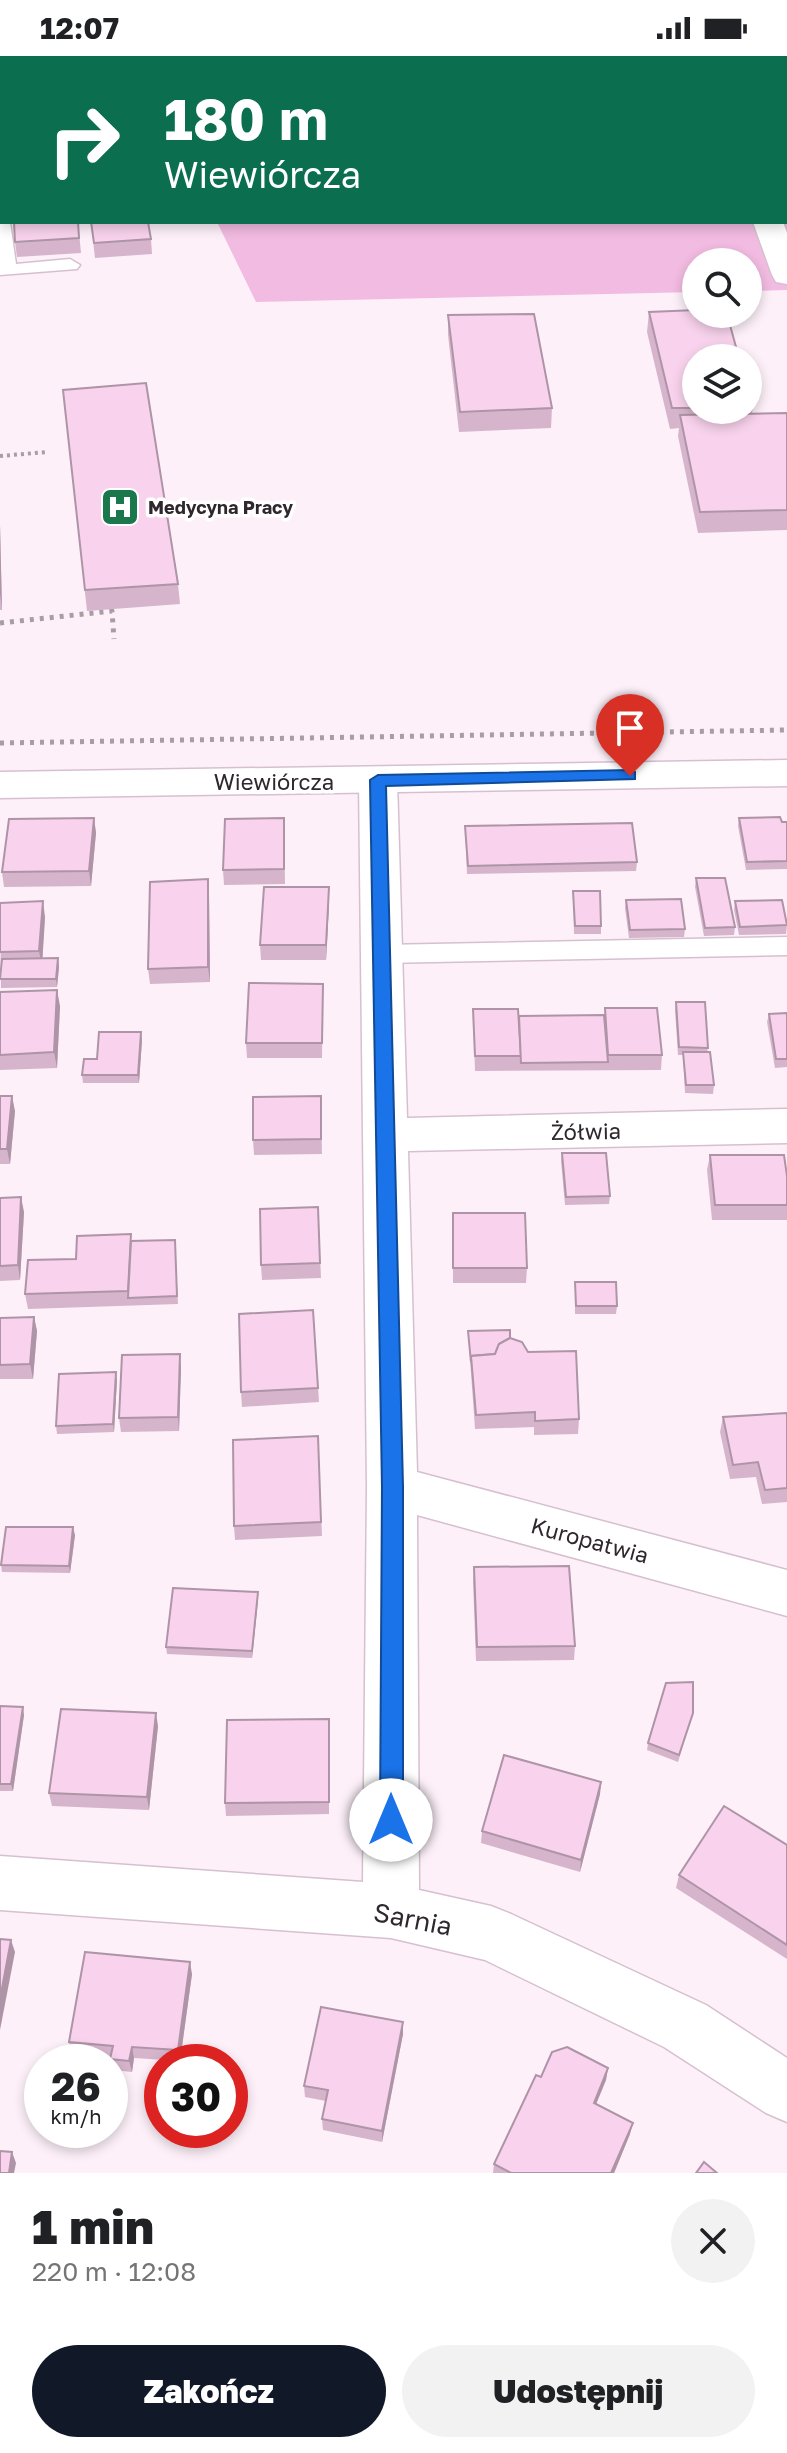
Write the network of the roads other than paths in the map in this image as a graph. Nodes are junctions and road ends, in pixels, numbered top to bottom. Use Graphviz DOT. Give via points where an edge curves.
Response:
graph roads {
  1 [pos="1,224"];
  2 [pos="769,224"];
  3 [pos="70,265"];
  4 [pos="787,275"];
  5 [pos="787,773"];
  6 [pos="378,780"];
  7 [pos="0,785"];
  8 [pos="787,946"];
  9 [pos="382,954"];
  10 [pos="787,1126"];
  11 [pos="385,1135"];
  12 [pos="392,1487"];
  13 [pos="787,1593"];
  14 [pos="0,1883"];
  15 [pos="391,1911"];
  16 [pos="787,2092"];
  1 -- 3 [label="lane" via="7,271"];
  2 -- 4 [label="street"];
  5 -- 6 [label="street, Wiewiórcza"];
  6 -- 7 [label="street, Wiewiórcza"];
  6 -- 9 [label="street"];
  8 -- 9 [label="lane"];
  9 -- 11 [label="street"];
  10 -- 11 [label="street, Żółwia"];
  11 -- 12 [label="street"];
  12 -- 13 [label="street, Kuropatwia"];
  12 -- 15 [label="street"];
  14 -- 15 [label="street, Sarnia"];
  15 -- 16 [label="street, Sarnia" via="491,1934 564,1967 685,2026"];
}
